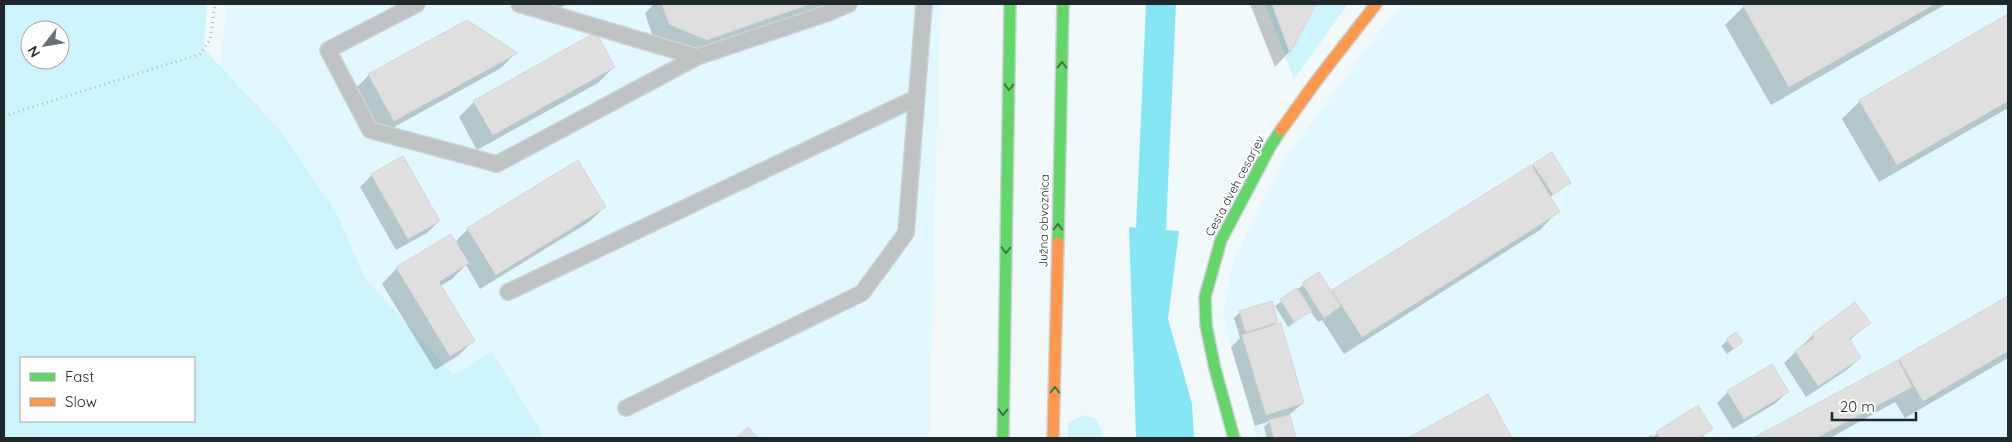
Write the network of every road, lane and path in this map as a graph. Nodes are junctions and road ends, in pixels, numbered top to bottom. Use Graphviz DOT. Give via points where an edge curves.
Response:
graph roads {
  1 [pos="215,4"];
  2 [pos="417,4"];
  3 [pos="519,4"];
  4 [pos="849,4"];
  5 [pos="924,4"];
  6 [pos="1010,4"];
  7 [pos="1063,4"];
  8 [pos="1376,4"];
  9 [pos="696,56"];
  10 [pos="916,98"];
  11 [pos="4,116"];
  12 [pos="508,292"];
  13 [pos="626,408"];
  14 [pos="1003,438"];
  15 [pos="1054,438"];
  16 [pos="1234,438"];
  1 -- 11 [label="path" via="210,40 200,54"];
  2 -- 9 [label="lane" via="328,50 370,130 497,164"];
  3 -- 9 [label="lane"];
  4 -- 9 [label="lane" via="828,14"];
  5 -- 10 [label="lane"];
  6 -- 14 [label="main road, one-way"];
  15 -- 7 [label="main road, Južna obvoznica, one-way"];
  8 -- 16 [label="main road, Cesta dveh cesarjev" via="1271,144 1221,240 1205,298 1206,325 1214,369"];
  10 -- 12 [label="lane"];
  10 -- 13 [label="lane" via="906,233 862,293"];
}
